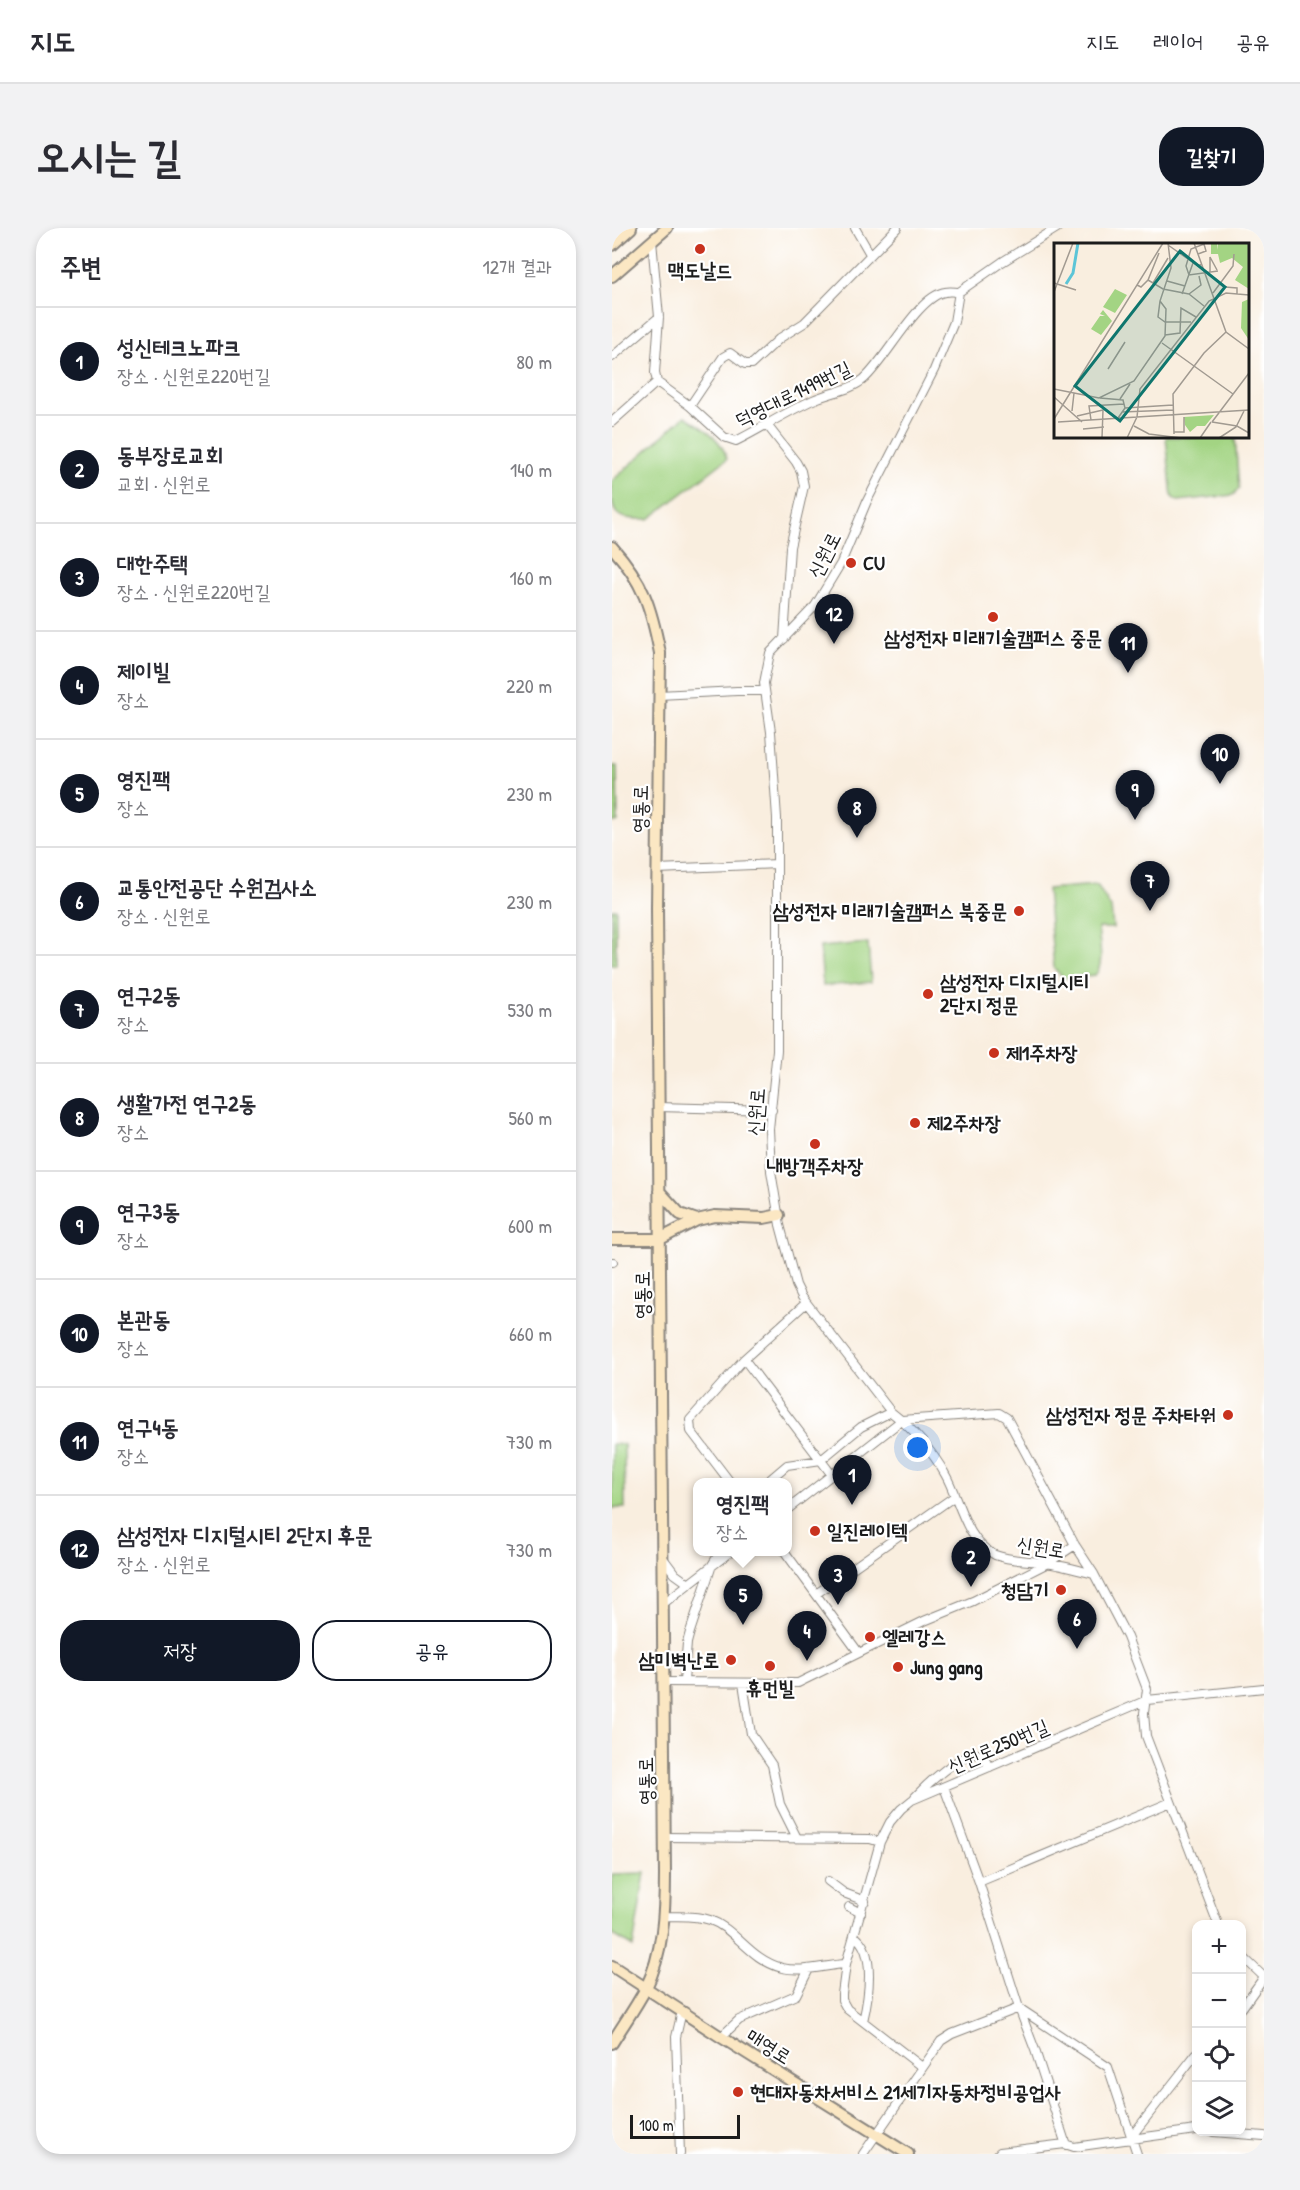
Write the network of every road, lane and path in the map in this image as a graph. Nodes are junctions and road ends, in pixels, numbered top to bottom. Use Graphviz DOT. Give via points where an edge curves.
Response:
graph roads {
  1 [pos="631,228"];
  2 [pos="667,228"];
  3 [pos="855,228"];
  4 [pos="897,228"];
  5 [pos="1057,228"];
  6 [pos="652,241"];
  7 [pos="612,245"];
  8 [pos="870,254"];
  9 [pos="612,276"];
  10 [pos="959,292"];
  11 [pos="659,316"];
  12 [pos="612,357"];
  13 [pos="657,382"];
  14 [pos="690,406"];
  15 [pos="612,422"];
  16 [pos="767,425"];
  17 [pos="612,547"];
  18 [pos="784,639"];
  19 [pos="765,692"];
  20 [pos="659,695"];
  21 [pos="777,864"];
  22 [pos="657,868"];
  23 [pos="658,1107"];
  24 [pos="772,1110"];
  25 [pos="659,1191"];
  26 [pos="779,1215"];
  27 [pos="697,1220"];
  28 [pos="612,1239"];
  29 [pos="660,1239"];
  30 [pos="806,1304"];
  31 [pos="744,1359"];
  32 [pos="891,1412"];
  33 [pos="902,1420"];
  34 [pos="821,1460"];
  35 [pos="832,1475"];
  36 [pos="727,1478"];
  37 [pos="772,1478"];
  38 [pos="955,1496"];
  39 [pos="792,1506"];
  40 [pos="1075,1545"];
  41 [pos="717,1556"];
  42 [pos="724,1556"];
  43 [pos="789,1556"];
  44 [pos="662,1557"];
  45 [pos="1048,1563"];
  46 [pos="712,1566"];
  47 [pos="1094,1574"];
  48 [pos="689,1584"];
  49 [pos="816,1594"];
  50 [pos="664,1603"];
  51 [pos="859,1653"];
  52 [pos="684,1681"];
  53 [pos="663,1682"];
  54 [pos="743,1683"];
  55 [pos="1264,1688"];
  56 [pos="1147,1700"];
  57 [pos="990,1767"];
  58 [pos="944,1787"];
  59 [pos="912,1800"];
  60 [pos="1171,1802"];
  61 [pos="664,1837"];
  62 [pos="797,1838"];
  63 [pos="880,1842"];
  64 [pos="828,1881"];
  65 [pos="979,1882"];
  66 [pos="865,1901"];
  67 [pos="849,1907"];
  68 [pos="861,1913"];
  69 [pos="664,1916"];
  70 [pos="1216,1920"];
  71 [pos="855,1936"];
  72 [pos="1246,1960"];
  73 [pos="846,1964"];
  74 [pos="612,1966"];
  75 [pos="809,1969"];
  76 [pos="1264,1977"];
  77 [pos="646,1987"];
  78 [pos="1246,2002"];
  79 [pos="1019,2008"];
  80 [pos="682,2011"];
  81 [pos="863,2021"];
  82 [pos="721,2037"];
  83 [pos="612,2043"];
  84 [pos="1192,2060"];
  85 [pos="922,2067"];
  86 [pos="1192,2131"];
  87 [pos="877,2135"];
  88 [pos="1246,2135"];
  89 [pos="1264,2136"];
  90 [pos="1131,2137"];
  91 [pos="1066,2145"];
  92 [pos="680,2154"];
  93 [pos="863,2154"];
  94 [pos="908,2154"];
  95 [pos="998,2154"];
  96 [pos="1137,2154"];
  1 -- 7 [label="street"];
  2 -- 6 [label="street"];
  3 -- 8 [label="street"];
  4 -- 8 [label="street"];
  5 -- 10 [label="street"];
  6 -- 9 [label="street"];
  6 -- 11 [label="street"];
  8 -- 14 [label="street" via="804,323 780,338 752,364 730,353 723,357"];
  10 -- 16 [label="street, 덕영대로1499번길" via="944,292 925,304 863,380 794,408"];
  10 -- 18 [label="street, 신원로" via="954,322 841,563 815,606"];
  11 -- 12 [label="street"];
  11 -- 13 [label="street"];
  13 -- 14 [label="street, 덕영대로1499번길"];
  13 -- 15 [label="street"];
  14 -- 16 [label="street, 덕영대로1499번길" via="724,437 736,441"];
  16 -- 18 [label="street" via="796,462 804,486 790,547"];
  17 -- 20 [label="street, 영통로" via="639,582 653,616 660,653"];
  18 -- 19 [label="street, 신원로" via="770,654"];
  19 -- 20 [label="street"];
  19 -- 21 [label="street, 신원로" via="777,818"];
  20 -- 22 [label="street, 영통로"];
  21 -- 22 [label="street"];
  21 -- 24 [label="street, 신원로" via="777,1050"];
  22 -- 23 [label="street, 영통로"];
  23 -- 24 [label="street"];
  23 -- 25 [label="street, 영통로"];
  24 -- 26 [label="street, 신원로" via="771,1171"];
  25 -- 27 [label="street" via="680,1214"];
  25 -- 29 [label="street, 영통로"];
  26 -- 27 [label="street" via="722,1215"];
  26 -- 30 [label="street, 신원로" via="796,1285"];
  27 -- 29 [label="street"];
  28 -- 29 [label="street"];
  29 -- 44 [label="street, 영통로"];
  30 -- 31 [label="street"];
  30 -- 32 [label="street, 신원로"];
  31 -- 34 [label="street"];
  31 -- 36 [label="street" via="690,1420 691,1431"];
  32 -- 33 [label="street, 신원로"];
  32 -- 34 [label="street" via="861,1427"];
  33 -- 35 [label="street"];
  33 -- 38 [label="street, 신원로" via="939,1463"];
  33 -- 40 [label="street" via="1003,1415"];
  34 -- 35 [label="street"];
  34 -- 37 [label="street" via="787,1465"];
  35 -- 39 [label="street"];
  38 -- 45 [label="street, 신원로" via="976,1539 988,1551"];
  38 -- 49 [label="street"];
  40 -- 45 [label="street"];
  40 -- 47 [label="street"];
  41 -- 46 [label="street"];
  42 -- 46 [label="street"];
  43 -- 49 [label="street"];
  44 -- 48 [label="street"];
  44 -- 50 [label="street, 영통로"];
  45 -- 47 [label="street, 신원로"];
  45 -- 51 [label="street"];
  46 -- 48 [label="street"];
  46 -- 52 [label="street" via="687,1643"];
  47 -- 56 [label="street" via="1132,1649 1147,1689"];
  48 -- 50 [label="street"];
  49 -- 51 [label="street"];
  50 -- 53 [label="street, 영통로"];
  51 -- 54 [label="street" via="798,1683"];
  52 -- 53 [label="street"];
  52 -- 54 [label="street"];
  53 -- 61 [label="street, 영통로"];
  54 -- 62 [label="street" via="751,1734 772,1765 780,1804"];
  55 -- 56 [label="street, 신원로250번길"];
  56 -- 57 [label="street, 신원로250번길"];
  56 -- 60 [label="street" via="1146,1736"];
  57 -- 58 [label="street, 신원로250번길"];
  57 -- 59 [label="street" via="976,1754 957,1762"];
  58 -- 59 [label="street, 신원로250번길"];
  58 -- 65 [label="street"];
  59 -- 63 [label="street, 신원로250번길" via="890,1822"];
  60 -- 65 [label="street"];
  60 -- 70 [label="street"];
  61 -- 62 [label="street"];
  61 -- 69 [label="street, 영통로"];
  62 -- 63 [label="street"];
  63 -- 66 [label="street, 신원로250번길"];
  64 -- 66 [label="street"];
  65 -- 79 [label="street"];
  66 -- 68 [label="street, 신원로250번길"];
  67 -- 68 [label="street"];
  68 -- 71 [label="street, 신원로250번길"];
  69 -- 75 [label="street" via="693,1916 712,1921 759,1959 781,1967"];
  69 -- 77 [label="street, 영통로" via="656,1960"];
  71 -- 73 [label="street, 신원로250번길"];
  71 -- 81 [label="street" via="869,1973"];
  72 -- 76 [label="street"];
  73 -- 75 [label="street"];
  73 -- 81 [label="street, 신원로250번길" via="842,2000"];
  74 -- 77 [label="street, 매영로"];
  75 -- 82 [label="street" via="797,1994 739,2020"];
  76 -- 78 [label="street"];
  77 -- 80 [label="street, 매영로"];
  77 -- 83 [label="street, 영통로"];
  79 -- 85 [label="street" via="952,2034 936,2046"];
  79 -- 90 [label="street" via="1108,2067"];
  79 -- 91 [label="street"];
  80 -- 82 [label="street, 매영로"];
  80 -- 92 [label="street" via="676,2037"];
  81 -- 85 [label="street"];
  82 -- 87 [label="street, 매영로"];
  84 -- 90 [label="street"];
  85 -- 87 [label="street"];
  86 -- 90 [label="street"];
  87 -- 93 [label="street"];
  87 -- 94 [label="street, 매영로"];
  88 -- 89 [label="street"];
  90 -- 91 [label="street"];
  90 -- 96 [label="street"];
  91 -- 95 [label="street"];
}
